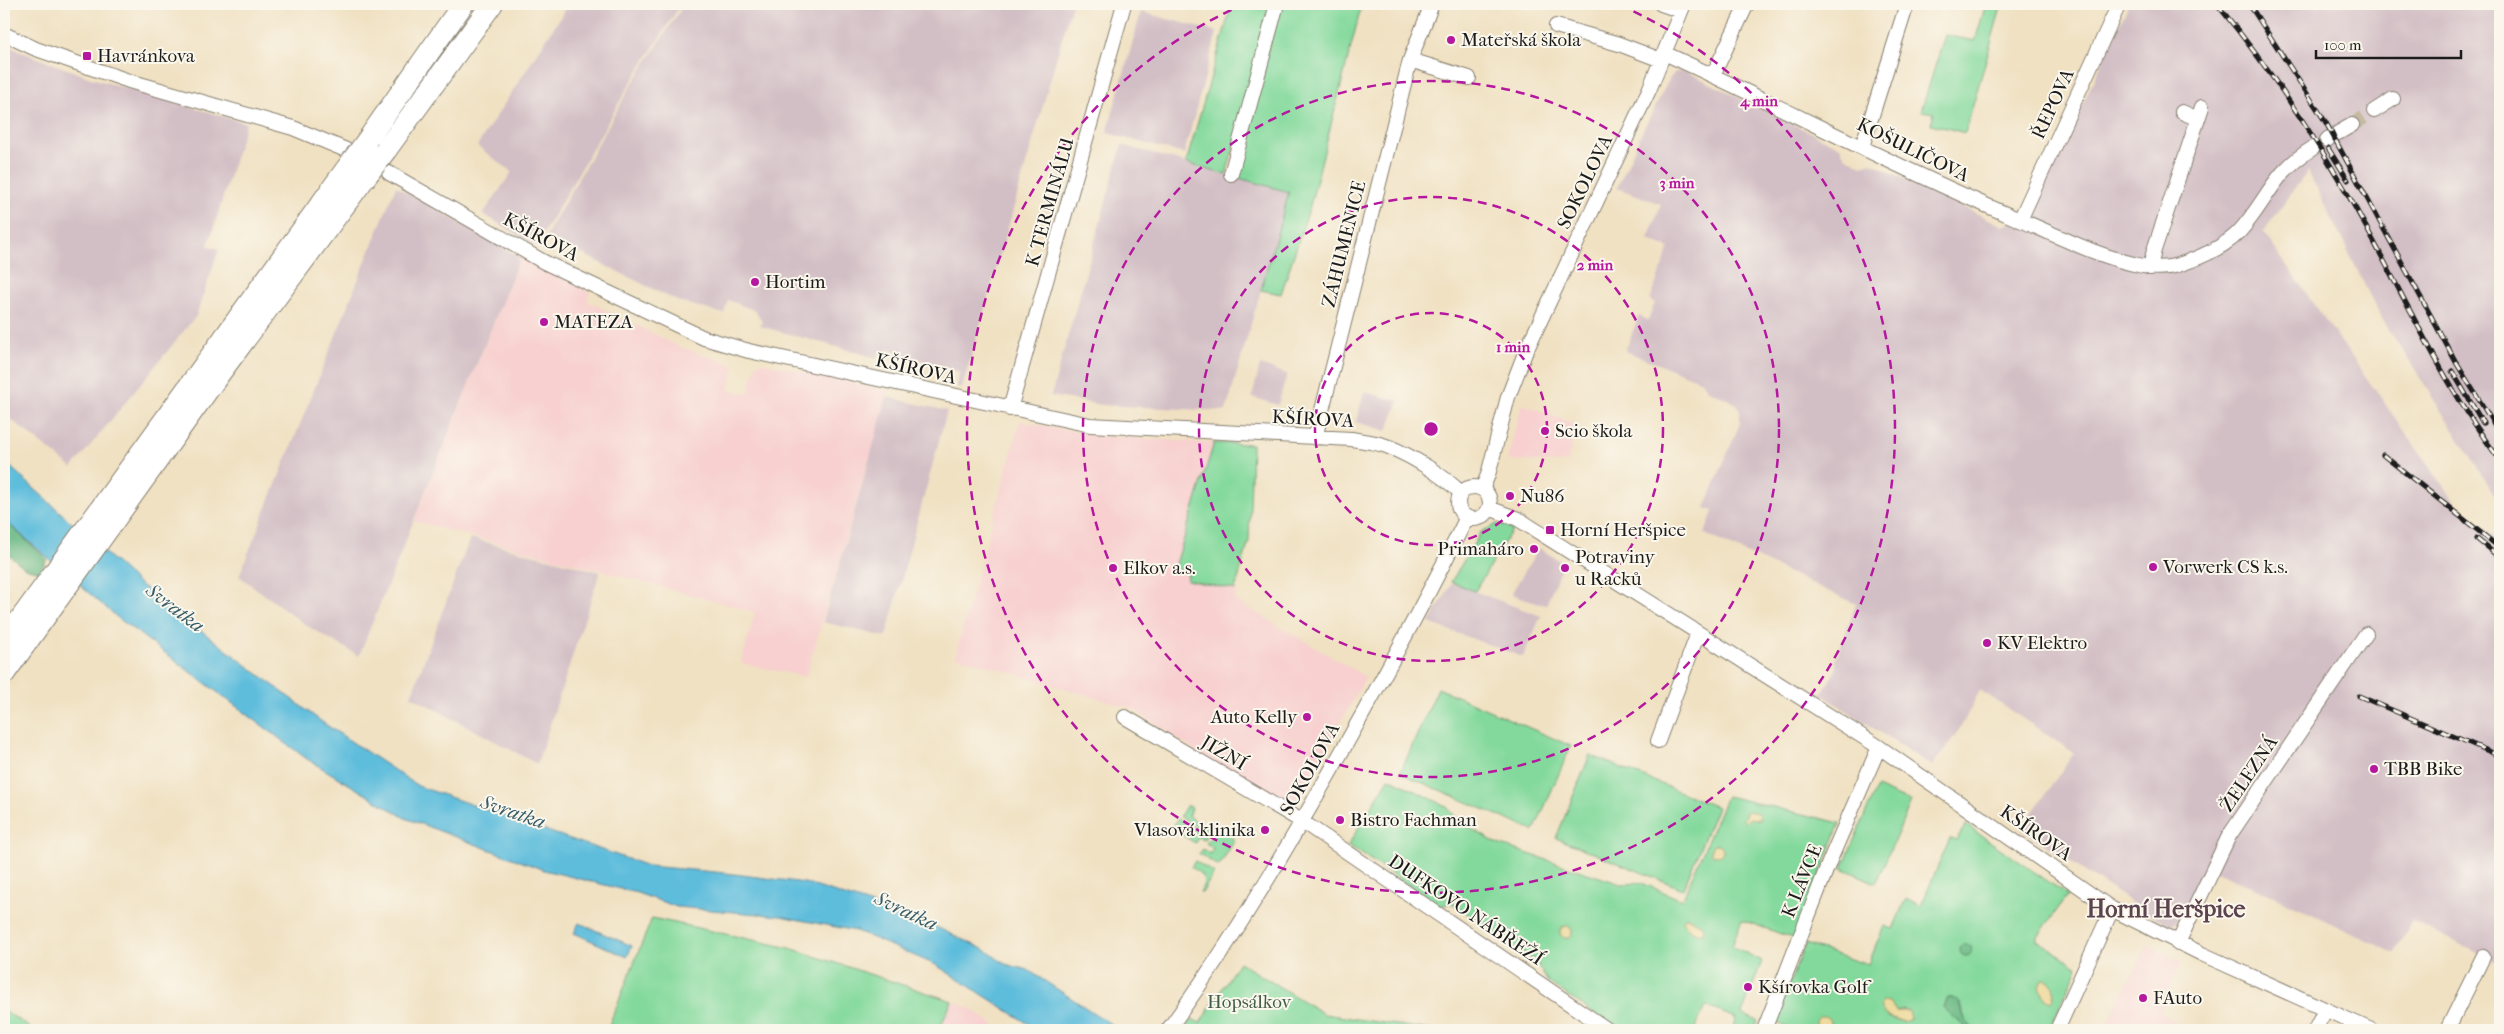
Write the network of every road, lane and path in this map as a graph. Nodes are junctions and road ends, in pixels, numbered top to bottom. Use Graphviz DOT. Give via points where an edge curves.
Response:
graph roads {
  1 [pos="464,4"];
  2 [pos="492,4"];
  3 [pos="1124,4"];
  4 [pos="1277,4"];
  5 [pos="1432,4"];
  6 [pos="1661,4"];
  7 [pos="1747,4"];
  8 [pos="1907,4"];
  9 [pos="2119,4"];
  10 [pos="1683,7"];
  11 [pos="1556,26"];
  12 [pos="4,34"];
  13 [pos="1663,56"];
  14 [pos="1410,60"];
  15 [pos="1712,75"];
  16 [pos="1469,78"];
  17 [pos="2393,99"];
  18 [pos="2374,111"];
  19 [pos="2182,112"];
  20 [pos="2352,125"];
  21 [pos="2331,137"];
  22 [pos="1862,147"];
  23 [pos="2313,148"];
  24 [pos="352,166"];
  25 [pos="390,173"];
  26 [pos="1231,174"];
  27 [pos="2020,220"];
  28 [pos="2150,268"];
  29 [pos="1010,409"];
  30 [pos="1315,438"];
  31 [pos="1482,489"];
  32 [pos="1461,493"];
  33 [pos="1489,508"];
  34 [pos="1467,517"];
  35 [pos="44,603"];
  36 [pos="4,629"];
  37 [pos="1698,633"];
  38 [pos="2366,634"];
  39 [pos="10,649"];
  40 [pos="4,674"];
  41 [pos="4,681"];
  42 [pos="1125,717"];
  43 [pos="1658,741"];
  44 [pos="1879,747"];
  45 [pos="1303,822"];
  46 [pos="2112,909"];
  47 [pos="2178,943"];
  48 [pos="2483,957"];
  49 [pos="2325,1010"];
  50 [pos="1168,1030"];
  51 [pos="1608,1030"];
  52 [pos="1764,1030"];
  53 [pos="2057,1030"];
  54 [pos="2315,1030"];
  55 [pos="2371,1030"];
  56 [pos="2447,1030"];
  1 -- 24 [label="highway, bridge"];
  2 -- 24 [label="highway, bridge" via="386,150"];
  3 -- 29 [label="street, K TERMINÁLU"];
  4 -- 26 [label="street"];
  5 -- 14 [label="street, ZÁHUMENICE"];
  6 -- 10 [label="street"];
  7 -- 15 [label="street"];
  8 -- 22 [label="street"];
  9 -- 27 [label="street, ŘEPOVA"];
  10 -- 13 [label="street, SOKOLOVA"];
  11 -- 13 [label="street, KOŠULIČOVA"];
  12 -- 24 [label="street" via="36,49 119,78 293,128"];
  13 -- 15 [label="street, KOŠULIČOVA"];
  13 -- 31 [label="street, SOKOLOVA" via="1525,353"];
  14 -- 16 [label="street"];
  14 -- 30 [label="street, ZÁHUMENICE"];
  15 -- 22 [label="street, KOŠULIČOVA"];
  17 -- 18 [label="street"];
  19 -- 28 [label="street" via="2200,113"];
  20 -- 21 [label="street"];
  22 -- 27 [label="street, KOŠULIČOVA"];
  23 -- 28 [label="street, KOŠULIČOVA" via="2283,170 2249,219 2229,240 2182,264"];
  24 -- 35 [label="highway"];
  25 -- 29 [label="street, KŠÍROVA" via="544,262 704,338 748,351"];
  27 -- 28 [label="street, KOŠULIČOVA" via="2103,254"];
  29 -- 30 [label="street, KŠÍROVA" via="1109,427"];
  30 -- 32 [label="street, KŠÍROVA" via="1351,439 1389,446"];
  31 -- 32 [label="street" via="1473,487"];
  31 -- 33 [label="street" via="1489,499"];
  32 -- 34 [label="street" via="1459,508"];
  33 -- 34 [label="street" via="1479,517"];
  33 -- 37 [label="street, KŠÍROVA" via="1518,519"];
  34 -- 45 [label="street, SOKOLOVA" via="1428,597"];
  35 -- 36 [label="highway"];
  35 -- 39 [label="highway"];
  37 -- 43 [label="street"];
  37 -- 44 [label="street, KŠÍROVA"];
  38 -- 47 [label="street, ŽELEZNÁ" via="2229,836"];
  39 -- 40 [label="highway"];
  39 -- 41 [label="highway"];
  42 -- 45 [label="street, JIŽNÍ"];
  44 -- 46 [label="street, KŠÍROVA"];
  44 -- 52 [label="street, K LÁVCE" via="1830,860"];
  45 -- 50 [label="street, SOKOLOVA"];
  45 -- 51 [label="street, DUFKOVO NÁBŘEŽÍ"];
  46 -- 47 [label="street, KŠÍROVA"];
  46 -- 53 [label="street"];
  47 -- 49 [label="street, KŠÍROVA"];
  48 -- 56 [label="street"];
  49 -- 54 [label="street"];
  49 -- 55 [label="street, KŠÍROVA"];
}
